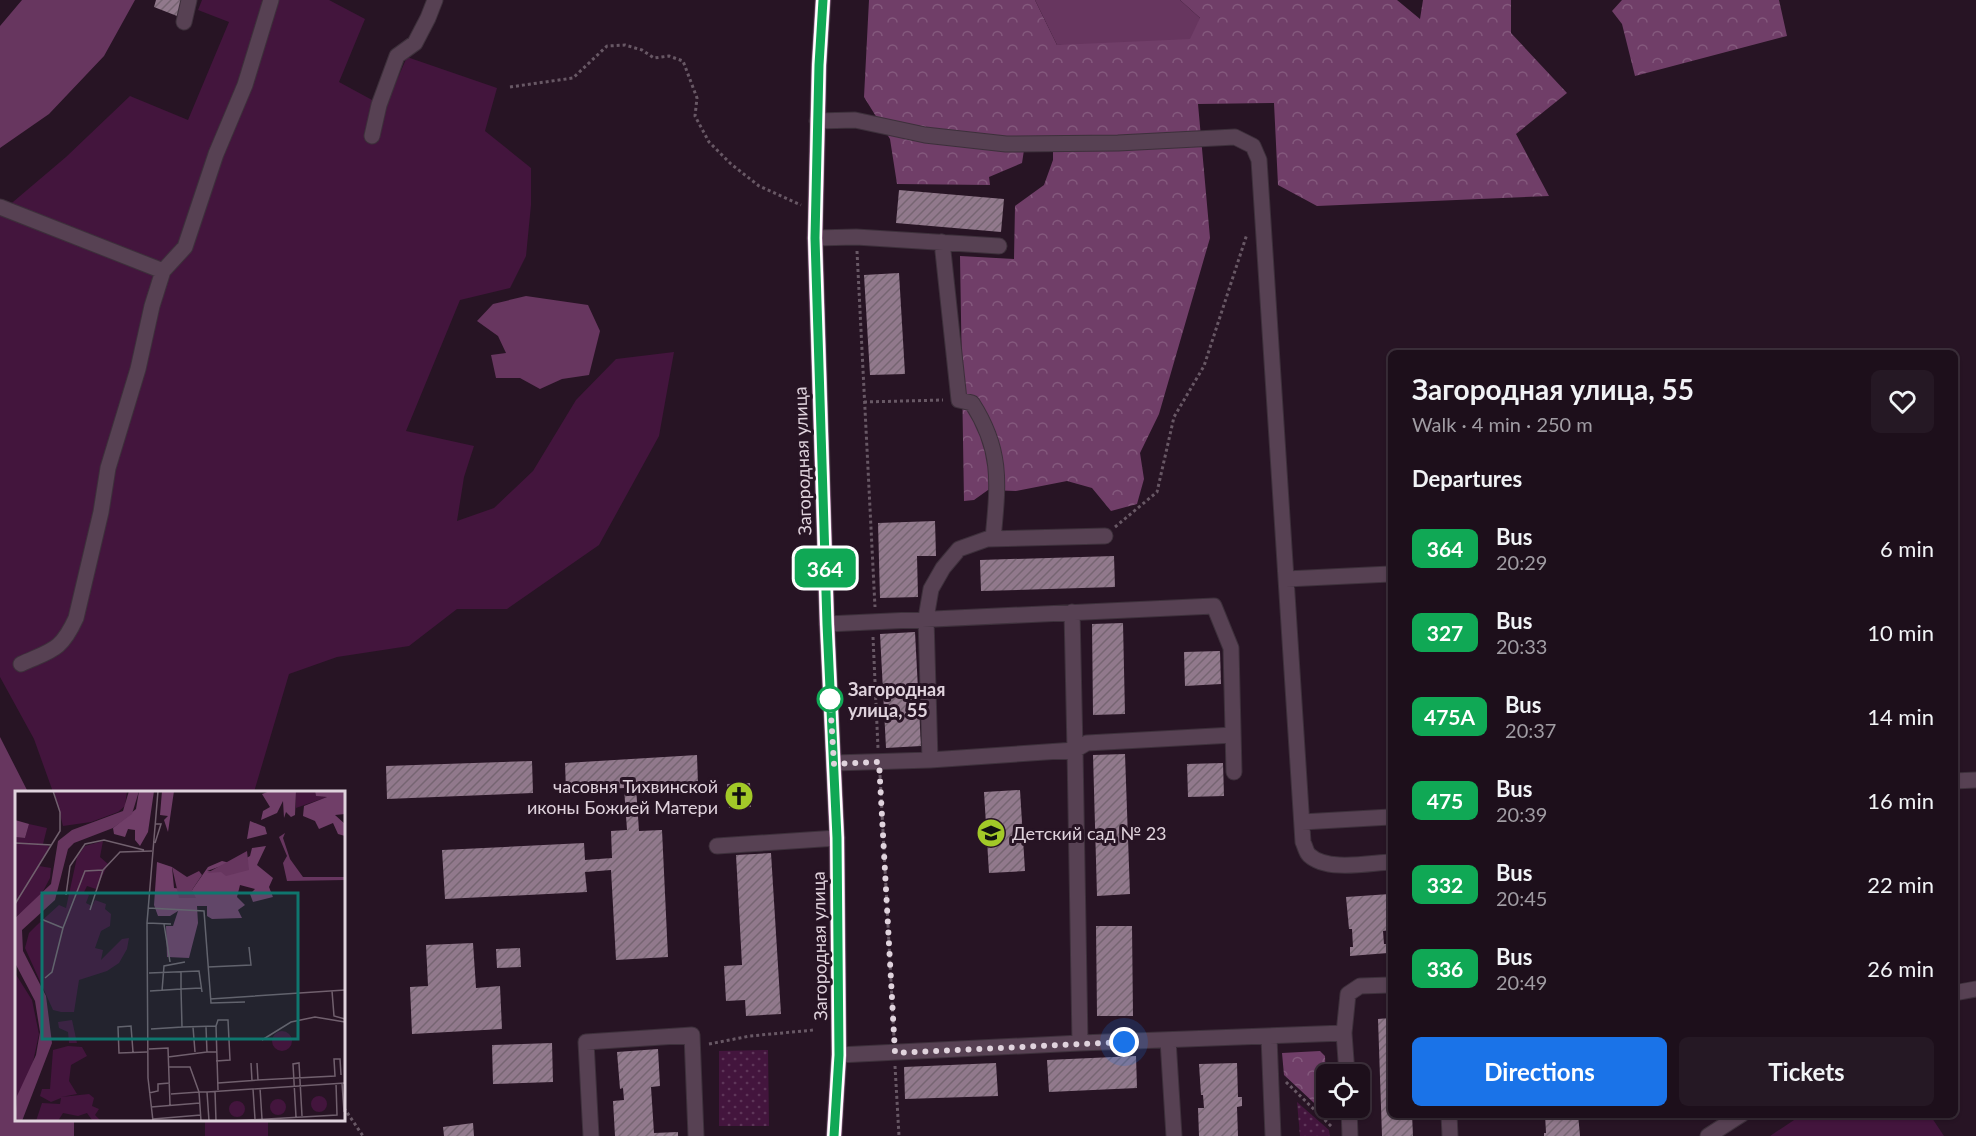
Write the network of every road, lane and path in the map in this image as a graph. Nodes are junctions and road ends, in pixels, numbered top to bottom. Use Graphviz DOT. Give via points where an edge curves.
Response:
graph roads {
  1 [pos="189,0"];
  2 [pos="271,0"];
  3 [pos="435,0"];
  4 [pos="823,0"];
  5 [pos="184,22"];
  6 [pos="510,87"];
  7 [pos="817,121"];
  8 [pos="372,136"];
  9 [pos="0,207"];
  10 [pos="816,211"];
  11 [pos="1263,214"];
  12 [pos="856,237"];
  13 [pos="815,238"];
  14 [pos="942,242"];
  15 [pos="999,246"];
  16 [pos="163,271"];
  17 [pos="959,400"];
  18 [pos="864,402"];
  19 [pos="1105,536"];
  20 [pos="993,539"];
  21 [pos="1388,574"];
  22 [pos="1286,579"];
  23 [pos="1072,612"];
  24 [pos="926,618"];
  25 [pos="875,621"];
  26 [pos="827,624"];
  27 [pos="21,664"];
  28 [pos="1233,735"];
  29 [pos="1075,750"];
  30 [pos="930,760"];
  31 [pos="879,762"];
  32 [pos="834,764"];
  33 [pos="1234,772"];
  34 [pos="1976,780"];
  35 [pos="1958,781"];
  36 [pos="1388,817"];
  37 [pos="1302,822"];
  38 [pos="837,838"];
  39 [pos="717,846"];
  40 [pos="1388,862"];
  41 [pos="1388,985"];
  42 [pos="1976,989"];
  43 [pos="1958,992"];
  44 [pos="814,1030"];
  45 [pos="1344,1033"];
  46 [pos="1269,1037"];
  47 [pos="1168,1040"];
  48 [pos="1080,1043"];
  49 [pos="692,1046"];
  50 [pos="895,1053"];
  51 [pos="839,1055"];
  52 [pos="1346,1064"];
  53 [pos="1270,1066"];
  54 [pos="345,1109"];
  55 [pos="1349,1118"];
  56 [pos="1449,1118"];
  57 [pos="1736,1118"];
  58 [pos="1334,1128"];
  59 [pos="363,1136"];
  60 [pos="591,1136"];
  61 [pos="696,1136"];
  62 [pos="834,1136"];
  63 [pos="899,1136"];
  64 [pos="1174,1136"];
  65 [pos="1273,1136"];
  66 [pos="1350,1136"];
  67 [pos="1450,1136"];
  68 [pos="1708,1136"];
  1 -- 5 [label="lane"];
  2 -- 16 [label="lane" via="245,85 216,154 185,247"];
  3 -- 8 [label="lane" via="415,43 397,56"];
  4 -- 7 [label="main road, Загородная улица"];
  6 -- 10 [label="path" via="573,78 607,46 626,45 654,58 669,56 683,61 697,98 695,116 709,142 759,186"];
  7 -- 10 [label="main road, Загородная улица"];
  7 -- 11 [label="lane" via="855,120 925,135 1006,144 1235,137 1253,146 1259,160"];
  9 -- 16 [label="lane"];
  10 -- 13 [label="main road, Загородная улица"];
  11 -- 19 [label="path" via="1248,230 1204,366 1174,417 1156,492"];
  11 -- 22 [label="lane"];
  12 -- 13 [label="lane"];
  12 -- 14 [label="lane"];
  12 -- 18 [label="path"];
  13 -- 26 [label="main road, Загородная улица"];
  14 -- 15 [label="lane"];
  14 -- 17 [label="lane"];
  16 -- 27 [label="lane" via="108,468 76,618 59,647"];
  17 -- 18 [label="path"];
  17 -- 20 [label="lane" via="972,403 993,444"];
  18 -- 25 [label="path"];
  19 -- 20 [label="lane"];
  20 -- 24 [label="lane" via="959,549 953,556 931,589"];
  21 -- 22 [label="lane"];
  22 -- 37 [label="lane"];
  23 -- 24 [label="lane"];
  23 -- 28 [label="lane" via="1214,606 1231,648"];
  23 -- 29 [label="lane"];
  24 -- 25 [label="lane"];
  24 -- 30 [label="lane"];
  25 -- 26 [label="lane"];
  25 -- 31 [label="path"];
  26 -- 32 [label="main road, Загородная улица"];
  28 -- 29 [label="lane" via="1087,743"];
  28 -- 33 [label="lane"];
  29 -- 30 [label="lane"];
  29 -- 48 [label="lane"];
  30 -- 31 [label="lane"];
  31 -- 32 [label="lane"];
  31 -- 50 [label="path"];
  32 -- 38 [label="main road, Загородная улица"];
  34 -- 35 [label="lane"];
  36 -- 37 [label="lane"];
  37 -- 40 [label="lane" via="1308,855 1320,861 1337,866"];
  38 -- 39 [label="lane"];
  38 -- 51 [label="main road, Загородная улица"];
  41 -- 45 [label="lane" via="1360,986 1348,994"];
  42 -- 43 [label="lane"];
  44 -- 49 [label="path"];
  45 -- 46 [label="lane"];
  45 -- 52 [label="lane"];
  46 -- 47 [label="lane"];
  46 -- 53 [label="lane"];
  47 -- 48 [label="lane"];
  47 -- 64 [label="lane"];
  48 -- 50 [label="lane"];
  49 -- 60 [label="lane" via="692,1035 586,1042"];
  49 -- 61 [label="lane"];
  50 -- 51 [label="lane"];
  50 -- 63 [label="path"];
  51 -- 62 [label="main road, Загородная улица"];
  53 -- 58 [label="path"];
  53 -- 65 [label="lane"];
  54 -- 59 [label="path"];
  55 -- 66 [label="lane"];
  56 -- 67 [label="lane"];
  57 -- 68 [label="lane"];
}
